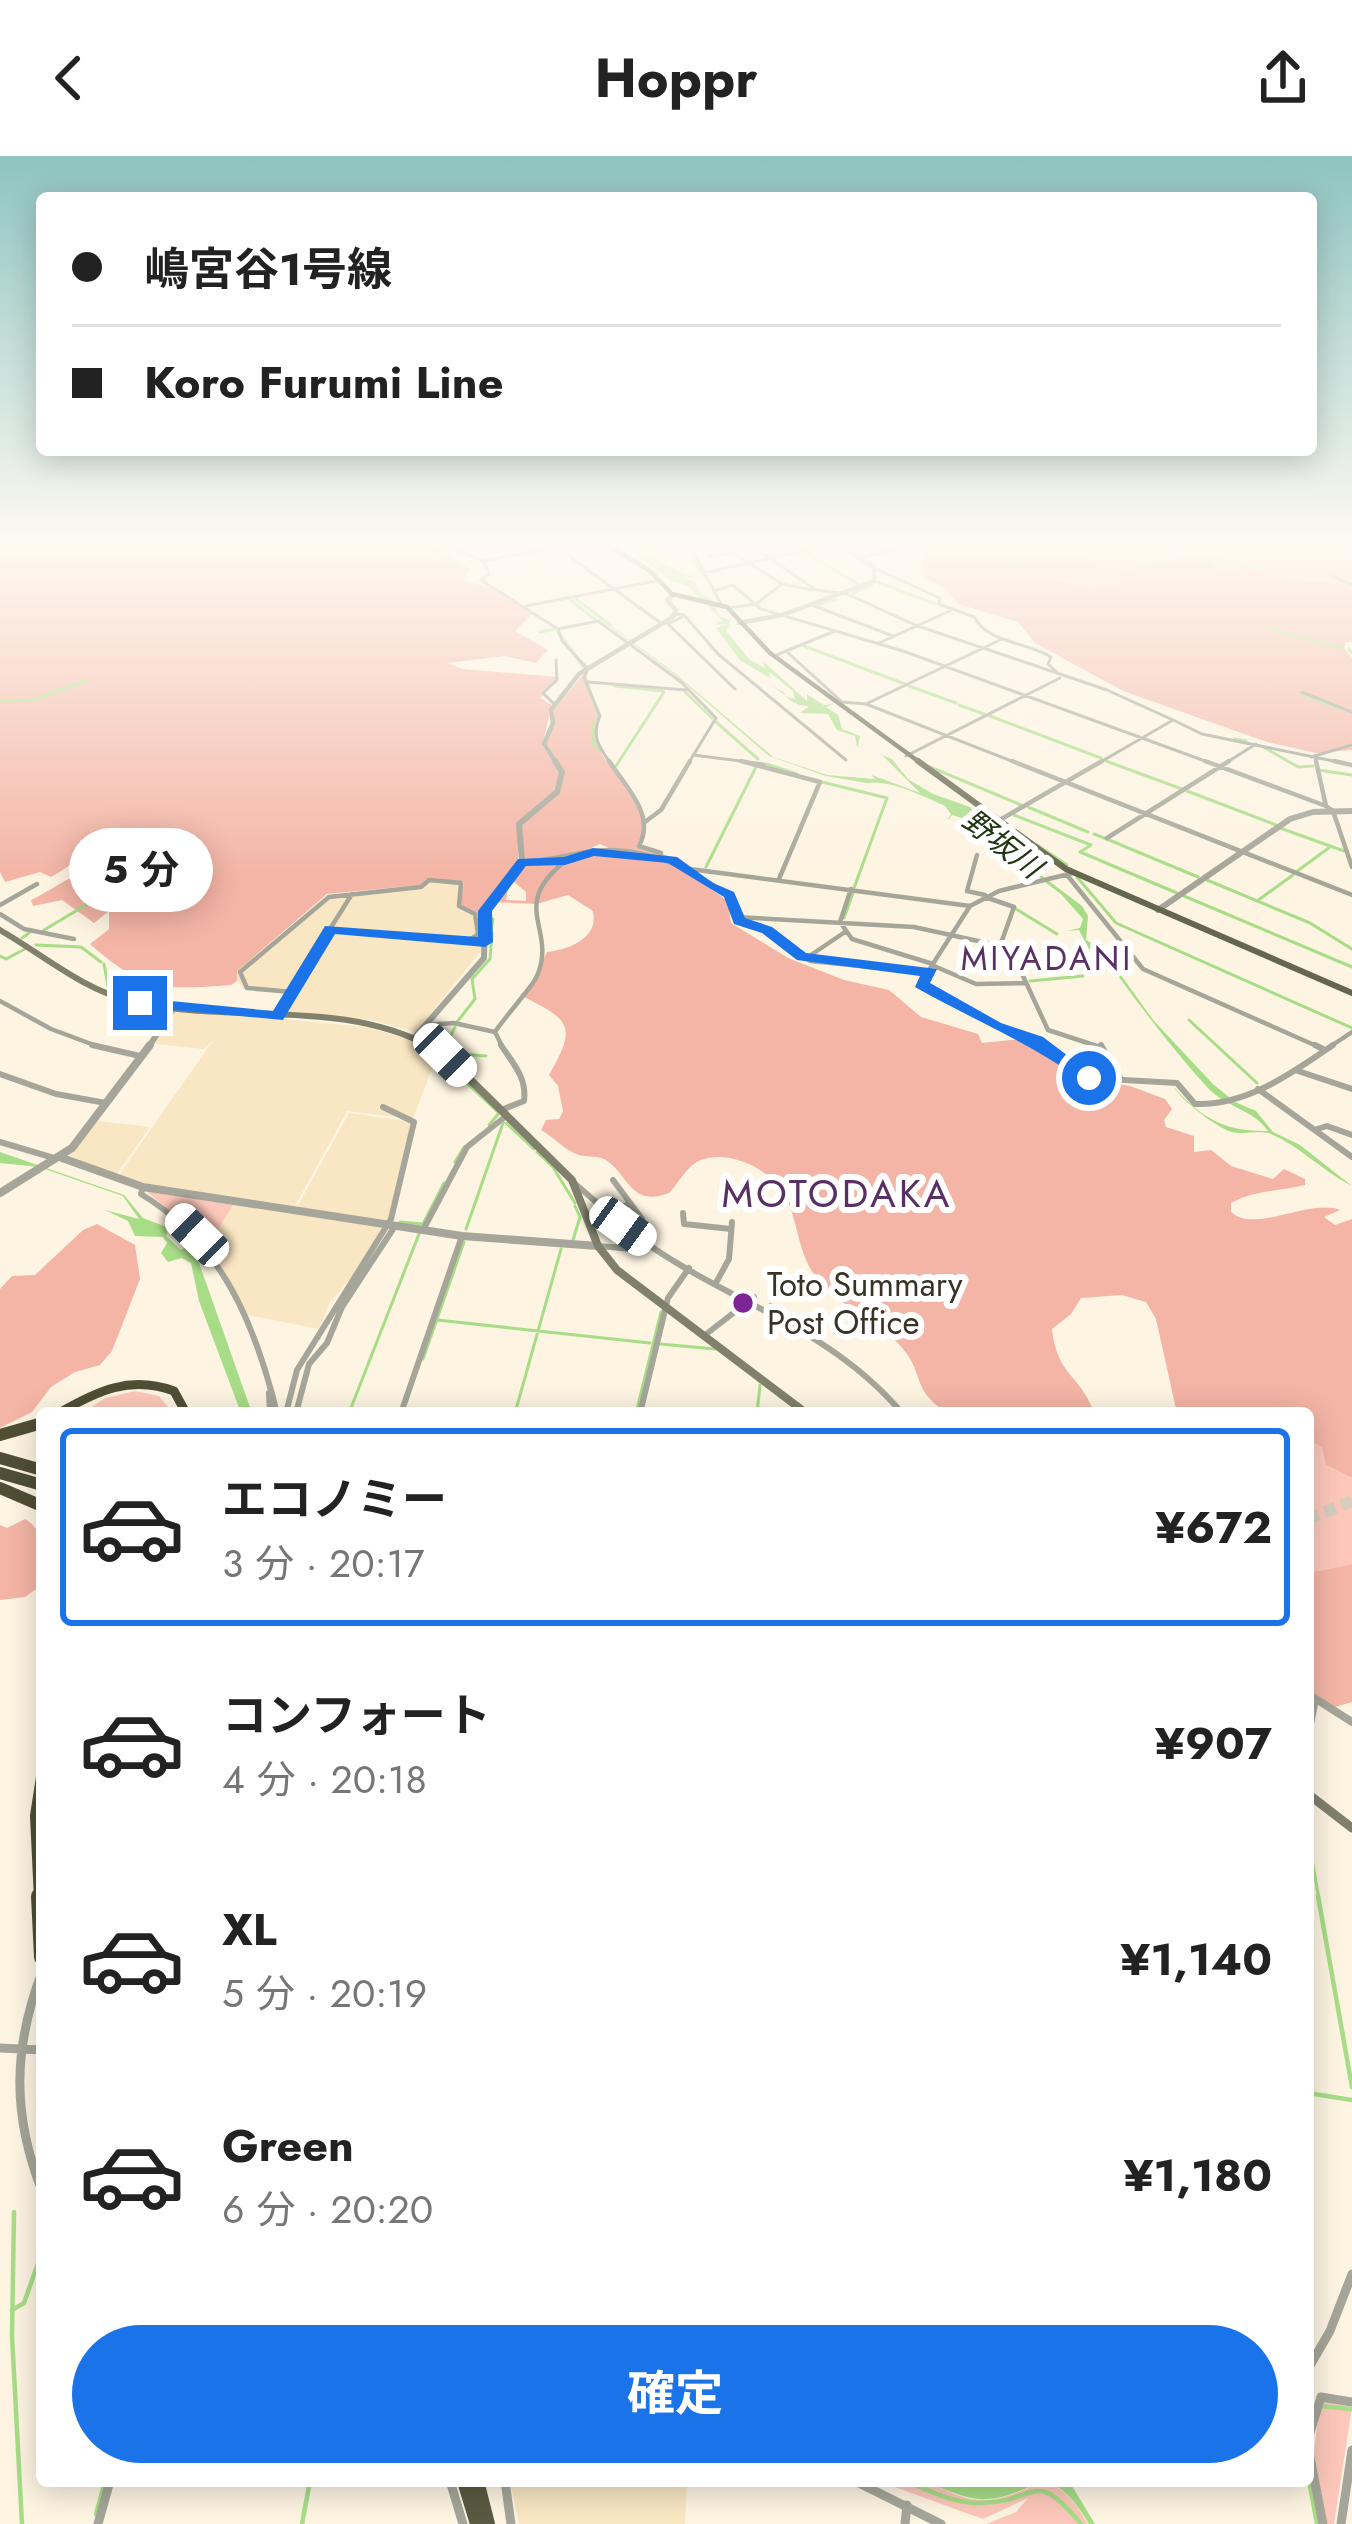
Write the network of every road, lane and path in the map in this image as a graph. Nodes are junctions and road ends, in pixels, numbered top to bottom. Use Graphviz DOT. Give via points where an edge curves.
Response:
graph roads {
  1 [pos="575,655"];
  2 [pos="611,655"];
  3 [pos="641,655"];
  4 [pos="699,655"];
  5 [pos="719,655"];
  6 [pos="778,655"];
  7 [pos="789,655"];
  8 [pos="908,655"];
  9 [pos="971,655"];
  10 [pos="1001,655"];
  11 [pos="1047,655"];
  12 [pos="774,656"];
  13 [pos="556,660"];
  14 [pos="599,662"];
  15 [pos="945,666"];
  16 [pos="587,668"];
  17 [pos="1046,668"];
  18 [pos="1061,675"];
  19 [pos="586,682"];
  20 [pos="735,689"];
  21 [pos="686,690"];
  22 [pos="1301,692"];
  23 [pos="1025,696"];
  24 [pos="555,704"];
  25 [pos="866,704"];
  26 [pos="1352,712"];
  27 [pos="1173,720"];
  28 [pos="948,736"];
  29 [pos="1142,738"];
  30 [pos="1256,744"];
  31 [pos="1352,746"];
  32 [pos="692,754"];
  33 [pos="906,756"];
  34 [pos="1313,758"];
  35 [pos="846,760"];
  36 [pos="1352,765"];
  37 [pos="1220,767"];
  38 [pos="1066,782"];
  39 [pos="1330,808"];
  40 [pos="1352,812"];
  41 [pos="1145,814"];
  42 [pos="998,821"];
  43 [pos="645,822"];
  44 [pos="1107,838"];
  45 [pos="1241,851"];
  46 [pos="977,855"];
  47 [pos="565,861"];
  48 [pos="522,862"];
  49 [pos="683,867"];
  50 [pos="1352,867"];
  51 [pos="1068,875"];
  52 [pos="779,879"];
  53 [pos="37,884"];
  54 [pos="851,890"];
  55 [pos="352,894"];
  56 [pos="1352,895"];
  57 [pos="987,896"];
  58 [pos="0,905"];
  59 [pos="970,906"];
  60 [pos="1158,910"];
  61 [pos="0,914"];
  62 [pos="737,917"];
  63 [pos="840,922"];
  64 [pos="16,925"];
  65 [pos="330,929"];
  66 [pos="846,931"];
  67 [pos="32,932"];
  68 [pos="3,934"];
  69 [pos="948,938"];
  70 [pos="74,939"];
  71 [pos="20,941"];
  72 [pos="468,941"];
  73 [pos="485,942"];
  74 [pos="1000,946"];
  75 [pos="805,958"];
  76 [pos="933,967"];
  77 [pos="1026,983"];
  78 [pos="292,992"];
  79 [pos="1352,993"];
  80 [pos="0,1001"];
  81 [pos="175,1006"];
  82 [pos="278,1016"];
  83 [pos="426,1025"];
  84 [pos="495,1032"];
  85 [pos="1352,1032"];
  86 [pos="416,1037"];
  87 [pos="1325,1050"];
  88 [pos="143,1056"];
  89 [pos="1295,1070"];
  90 [pos="0,1074"];
  91 [pos="1121,1079"];
  92 [pos="1258,1089"];
  93 [pos="1352,1089"];
  94 [pos="107,1103"];
  95 [pos="383,1107"];
  96 [pos="503,1113"];
  97 [pos="1308,1126"];
  98 [pos="1352,1135"];
  99 [pos="0,1142"];
  100 [pos="1352,1156"];
  101 [pos="62,1158"];
  102 [pos="572,1180"];
  103 [pos="613,1180"];
  104 [pos="143,1187"];
  105 [pos="0,1193"];
  106 [pos="629,1204"];
  107 [pos="608,1213"];
  108 [pos="683,1213"];
  109 [pos="392,1226"];
  110 [pos="423,1230"];
  111 [pos="462,1236"];
  112 [pos="647,1243"];
  113 [pos="598,1246"];
  114 [pos="688,1268"];
  115 [pos="717,1281"];
  116 [pos="754,1297"];
  117 [pos="666,1308"];
  118 [pos="704,1336"];
  119 [pos="69,1407"];
  120 [pos="87,1407"];
  121 [pos="177,1407"];
  122 [pos="180,1407"];
  123 [pos="276,1407"];
  124 [pos="281,1407"];
  125 [pos="298,1407"];
  126 [pos="403,1407"];
  127 [pos="641,1407"];
  128 [pos="798,1407"];
  129 [pos="897,1407"];
  130 [pos="36,1425"];
  131 [pos="0,1436"];
  132 [pos="0,1458"];
  133 [pos="36,1468"];
  134 [pos="0,1473"];
  135 [pos="36,1483"];
  136 [pos="0,1488"];
  137 [pos="36,1503"];
  138 [pos="1314,1697"];
  139 [pos="1352,1722"];
  140 [pos="1314,1799"];
  141 [pos="1352,1828"];
  142 [pos="36,1986"];
  143 [pos="9,2049"];
  144 [pos="36,2173"];
  145 [pos="1352,2274"];
  146 [pos="1314,2358"];
  147 [pos="1352,2402"];
  148 [pos="1314,2421"];
  149 [pos="1352,2450"];
  150 [pos="1314,2475"];
  151 [pos="108,2487"];
  152 [pos="451,2487"];
  153 [pos="466,2487"];
  154 [pos="479,2487"];
  155 [pos="506,2487"];
  156 [pos="869,2487"];
  157 [pos="907,2504"];
  158 [pos="98,2524"];
  159 [pos="463,2524"];
  160 [pos="477,2524"];
  161 [pos="488,2524"];
  162 [pos="511,2524"];
  163 [pos="905,2524"];
  164 [pos="941,2524"];
  165 [pos="1323,2524"];
  166 [pos="1341,2524"];
  1 -- 16 [label="street"];
  2 -- 14 [label="street"];
  3 -- 21 [label="street"];
  4 -- 20 [label="street"];
  5 -- 35 [label="street"];
  6 -- 12 [label="street"];
  7 -- 25 [label="street" via="842,701"];
  8 -- 15 [label="street"];
  9 -- 15 [label="street"];
  10 -- 17 [label="street"];
  11 -- 17 [label="street"];
  12 -- 33 [label="main road"];
  13 -- 24 [label="street" via="557,680 543,693"];
  14 -- 16 [label="street"];
  14 -- 19 [label="street" via="584,674"];
  15 -- 23 [label="street"];
  15 -- 25 [label="street"];
  16 -- 24 [label="street"];
  17 -- 18 [label="street"];
  18 -- 23 [label="street"];
  18 -- 27 [label="street"];
  19 -- 21 [label="street"];
  19 -- 43 [label="street" via="600,716 596,742"];
  21 -- 32 [label="street" via="716,718"];
  22 -- 26 [label="street"];
  23 -- 28 [label="street"];
  23 -- 29 [label="street"];
  24 -- 48 [label="street" via="544,744 562,778 519,824"];
  25 -- 28 [label="street"];
  27 -- 29 [label="street"];
  27 -- 30 [label="street"];
  28 -- 33 [label="street"];
  28 -- 38 [label="street"];
  29 -- 37 [label="street"];
  29 -- 38 [label="street"];
  30 -- 34 [label="street"];
  30 -- 37 [label="street"];
  31 -- 34 [label="street"];
  32 -- 43 [label="street"];
  32 -- 52 [label="street" via="820,782"];
  33 -- 42 [label="main road"];
  34 -- 36 [label="street"];
  34 -- 39 [label="street"];
  37 -- 39 [label="street"];
  37 -- 41 [label="street"];
  38 -- 41 [label="street"];
  38 -- 42 [label="street"];
  39 -- 40 [label="street"];
  39 -- 45 [label="street" via="1289,819"];
  39 -- 50 [label="street"];
  41 -- 44 [label="street"];
  41 -- 45 [label="street"];
  42 -- 51 [label="main road"];
  43 -- 49 [label="street" via="639,846"];
  45 -- 56 [label="street"];
  45 -- 60 [label="street"];
  46 -- 57 [label="street" via="967,891"];
  47 -- 48 [label="street"];
  47 -- 49 [label="street" via="593,852 664,857"];
  47 -- 84 [label="street" via="536,893 536,978"];
  48 -- 73 [label="street" via="485,911"];
  49 -- 52 [label="street"];
  49 -- 62 [label="street" via="733,898"];
  51 -- 57 [label="street"];
  51 -- 60 [label="main road"];
  51 -- 87 [label="street" via="1143,969"];
  52 -- 54 [label="street"];
  53 -- 58 [label="street"];
  54 -- 59 [label="street"];
  54 -- 63 [label="street"];
  55 -- 65 [label="street"];
  55 -- 72 [label="street" via="429,880 461,883 459,906 475,914 478,934"];
  55 -- 78 [label="street" via="328,897 239,972 248,988"];
  57 -- 59 [label="street"];
  57 -- 74 [label="street" via="1014,907"];
  59 -- 69 [label="street"];
  60 -- 79 [label="main road"];
  61 -- 64 [label="street"];
  62 -- 63 [label="street"];
  62 -- 75 [label="street"];
  63 -- 66 [label="street"];
  63 -- 69 [label="street"];
  64 -- 67 [label="street"];
  64 -- 68 [label="street"];
  65 -- 72 [label="street"];
  65 -- 78 [label="street"];
  66 -- 75 [label="street"];
  66 -- 76 [label="street"];
  67 -- 70 [label="street"];
  67 -- 71 [label="street"];
  68 -- 71 [label="main road"];
  69 -- 74 [label="street"];
  69 -- 76 [label="street"];
  71 -- 81 [label="main road" via="120,998"];
  72 -- 73 [label="street"];
  73 -- 83 [label="street" via="484,958"];
  74 -- 77 [label="street" via="1010,948"];
  75 -- 76 [label="street"];
  76 -- 77 [label="street" via="976,984"];
  76 -- 91 [label="street" via="920,984 938,996 1037,1040 1089,1078"];
  77 -- 91 [label="street" via="1048,1030 1099,1044"];
  78 -- 82 [label="street"];
  80 -- 88 [label="street" via="54,1034"];
  81 -- 82 [label="main road"];
  81 -- 88 [label="street"];
  82 -- 86 [label="main road"];
  83 -- 84 [label="street"];
  83 -- 86 [label="street"];
  84 -- 96 [label="street" via="527,1094"];
  85 -- 87 [label="street"];
  86 -- 96 [label="main road"];
  87 -- 89 [label="street"];
  88 -- 94 [label="street"];
  89 -- 92 [label="street"];
  89 -- 93 [label="street"];
  90 -- 94 [label="street"];
  91 -- 92 [label="street" via="1177,1082 1195,1104"];
  92 -- 97 [label="street"];
  94 -- 101 [label="street"];
  95 -- 109 [label="street" via="414,1122"];
  96 -- 102 [label="main road"];
  96 -- 110 [label="street" via="467,1148"];
  97 -- 98 [label="street"];
  97 -- 100 [label="street"];
  99 -- 101 [label="street"];
  101 -- 104 [label="street"];
  101 -- 105 [label="street"];
  102 -- 107 [label="street"];
  102 -- 113 [label="main road"];
  103 -- 106 [label="street"];
  104 -- 109 [label="street"];
  104 -- 123 [label="street" via="141,1194 179,1218 219,1263"];
  106 -- 107 [label="street"];
  106 -- 112 [label="street" via="648,1224"];
  107 -- 112 [label="street"];
  108 -- 115 [label="street" via="684,1224 732,1226"];
  109 -- 110 [label="street"];
  109 -- 124 [label="street" via="296,1370"];
  109 -- 125 [label="street" via="309,1364"];
  110 -- 111 [label="street"];
  111 -- 113 [label="street"];
  111 -- 126 [label="street"];
  112 -- 113 [label="street" via="633,1250"];
  112 -- 114 [label="street"];
  113 -- 117 [label="main road"];
  114 -- 115 [label="street"];
  114 -- 117 [label="street"];
  115 -- 116 [label="street"];
  116 -- 118 [label="street"];
  116 -- 129 [label="street" via="874,1381"];
  117 -- 118 [label="main road"];
  117 -- 127 [label="street"];
  118 -- 128 [label="main road"];
  119 -- 122 [label="highway" via="99,1390 140,1382 174,1391"];
  120 -- 121 [label="highway" via="114,1390 144,1388"];
  130 -- 131 [label="highway"];
  132 -- 133 [label="highway"];
  134 -- 135 [label="highway"];
  136 -- 137 [label="highway"];
  138 -- 139 [label="street"];
  140 -- 141 [label="main road"];
  142 -- 143 [label="street"];
  143 -- 144 [label="street" via="18,2119"];
  145 -- 146 [label="street"];
  147 -- 148 [label="street" via="1321,2397"];
  149 -- 166 [label="street"];
  150 -- 165 [label="street"];
  151 -- 158 [label="street"];
  152 -- 159 [label="street"];
  153 -- 160 [label="highway"];
  154 -- 161 [label="highway"];
  155 -- 162 [label="street"];
  156 -- 157 [label="street"];
  157 -- 163 [label="street"];
  157 -- 164 [label="street"];
}
